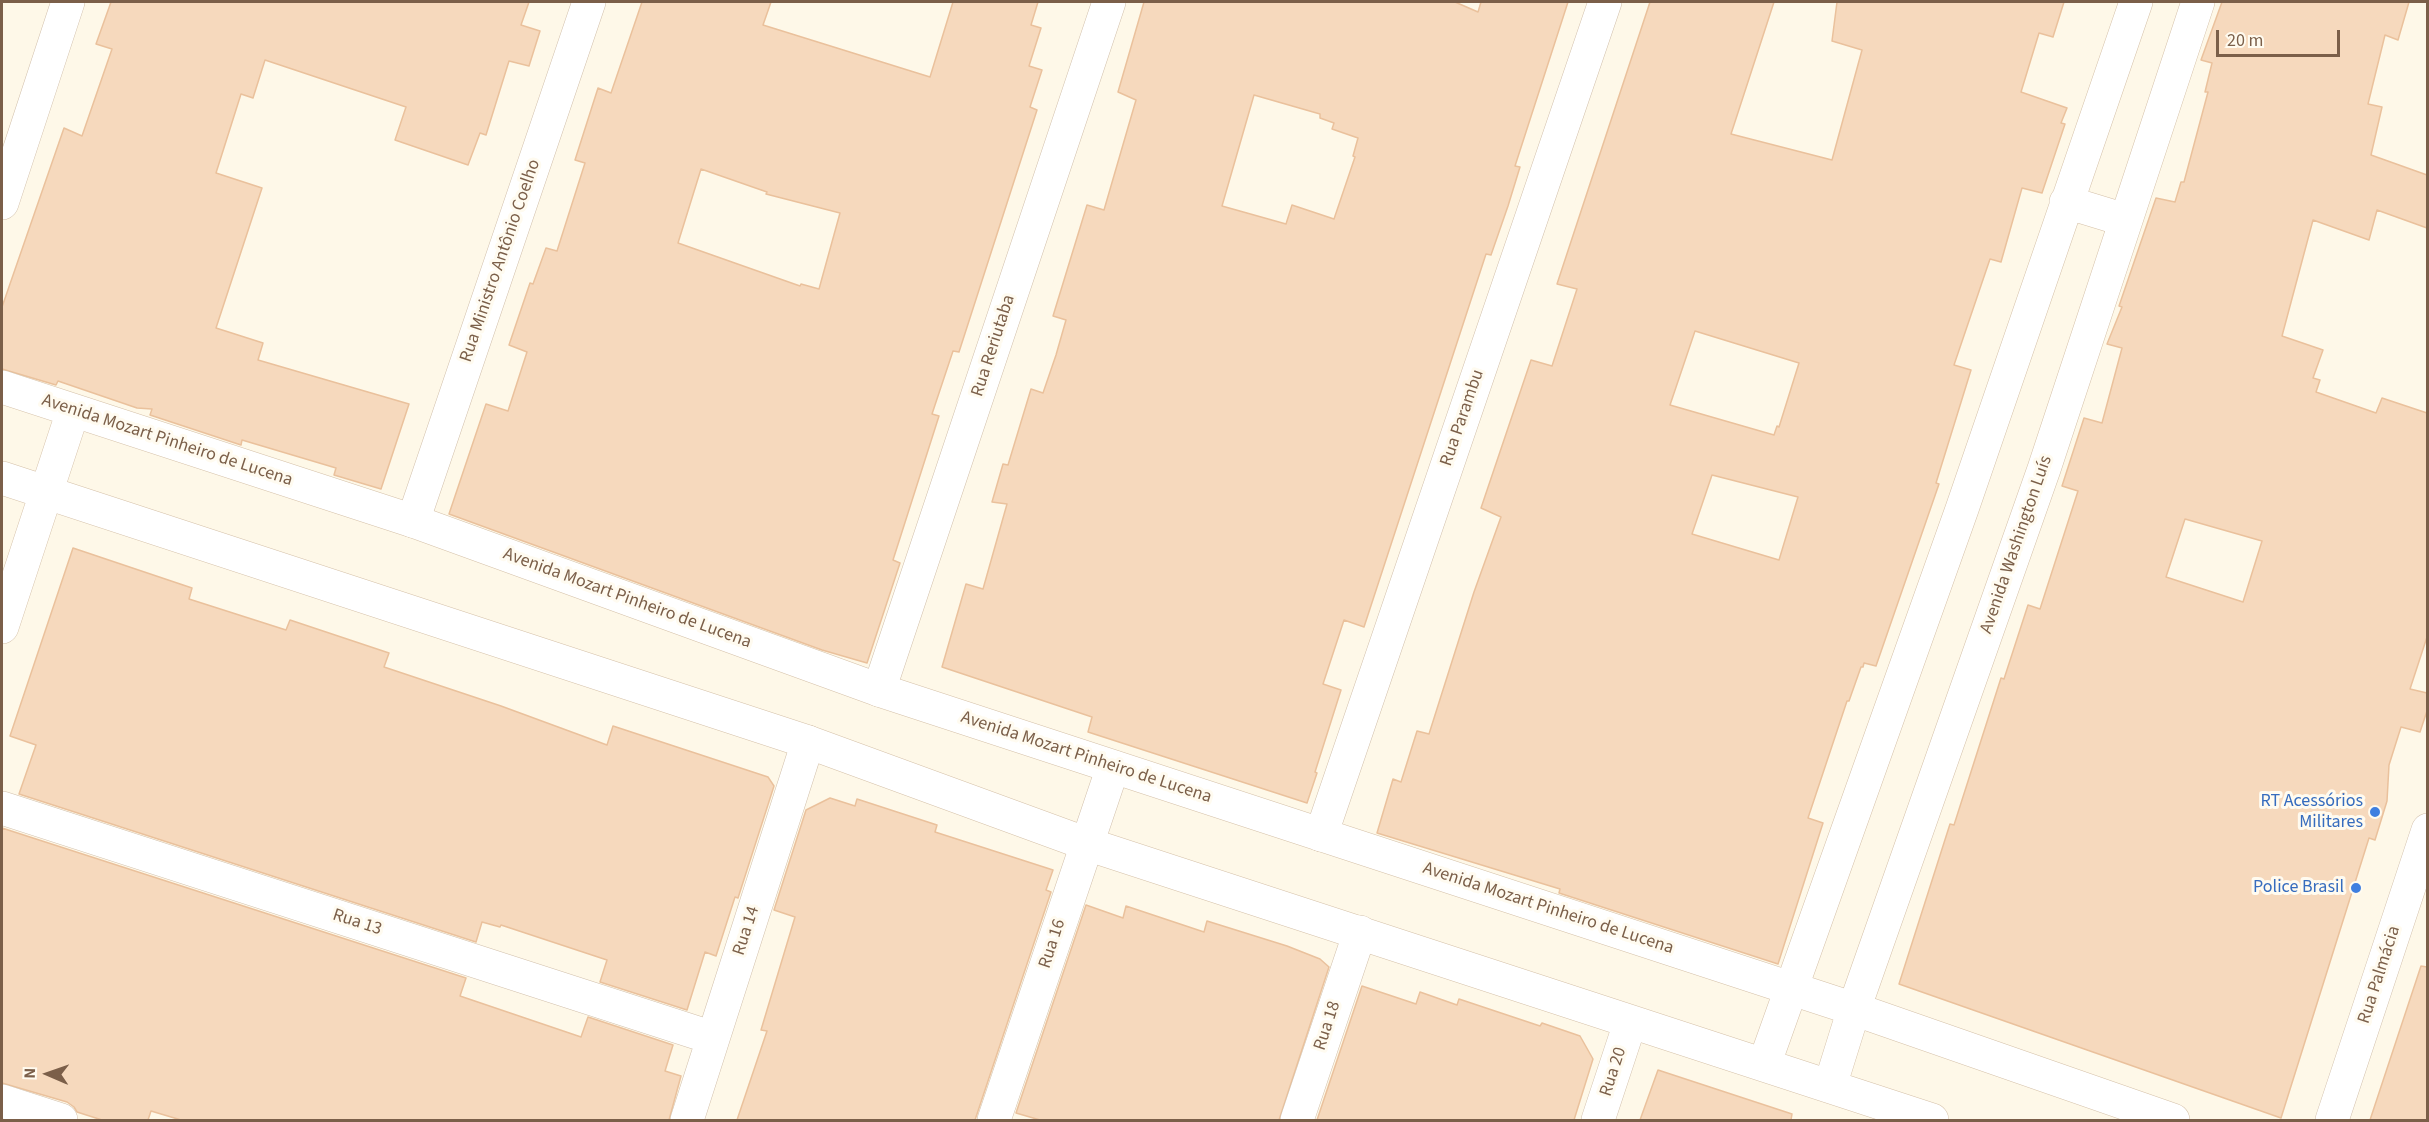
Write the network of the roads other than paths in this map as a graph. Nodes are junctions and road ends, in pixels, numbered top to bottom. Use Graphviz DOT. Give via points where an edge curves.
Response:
graph roads {
  1 [pos="68,2"];
  2 [pos="589,2"];
  3 [pos="1109,2"];
  4 [pos="1605,2"];
  5 [pos="2136,2"];
  6 [pos="2198,2"];
  7 [pos="2066,202"];
  8 [pos="2,203"];
  9 [pos="2125,220"];
  10 [pos="2,387"];
  11 [pos="73,411"];
  12 [pos="2,478"];
  13 [pos="44,492"];
  14 [pos="413,521"];
  15 [pos="2,627"];
  16 [pos="879,690"];
  17 [pos="808,742"];
  18 [pos="1113,767"];
  19 [pos="2,808"];
  20 [pos="2427,830"];
  21 [pos="1321,835"];
  22 [pos="1087,844"];
  23 [pos="1360,932"];
  24 [pos="1792,989"];
  25 [pos="1854,1009"];
  26 [pos="1630,1023"];
  27 [pos="713,1038"];
  28 [pos="1764,1065"];
  29 [pos="1830,1086"];
  30 [pos="2,1101"];
  31 [pos="61,1120"];
  32 [pos="687,1120"];
  33 [pos="994,1120"];
  34 [pos="1297,1120"];
  35 [pos="1598,1120"];
  36 [pos="1932,1120"];
  37 [pos="2173,1120"];
  38 [pos="2332,1120"];
  1 -- 8 [label="street"];
  2 -- 14 [label="street, Rua Ministro Antônio Coelho"];
  3 -- 16 [label="street, Rua Reriutaba"];
  4 -- 21 [label="street, Rua Parambu"];
  5 -- 7 [label="street"];
  6 -- 9 [label="street, Avenida Washington Luís"];
  7 -- 9 [label="street"];
  7 -- 24 [label="street"];
  9 -- 25 [label="street, Avenida Washington Luís" via="2044,469"];
  10 -- 11 [label="street, Avenida Mozart Pinheiro de Lucena"];
  11 -- 13 [label="street"];
  11 -- 14 [label="street, Avenida Mozart Pinheiro de Lucena"];
  12 -- 13 [label="street"];
  13 -- 15 [label="street"];
  13 -- 17 [label="street"];
  14 -- 16 [label="street, Avenida Mozart Pinheiro de Lucena"];
  16 -- 18 [label="street, Avenida Mozart Pinheiro de Lucena"];
  17 -- 22 [label="street"];
  17 -- 27 [label="street, Rua 14"];
  18 -- 21 [label="street, Avenida Mozart Pinheiro de Lucena"];
  18 -- 22 [label="street, Rua 16"];
  19 -- 27 [label="street, Rua 13"];
  20 -- 38 [label="street, Rua Palmácia"];
  21 -- 24 [label="street, Avenida Mozart Pinheiro de Lucena"];
  22 -- 23 [label="street"];
  22 -- 33 [label="street, Rua 16"];
  23 -- 26 [label="street"];
  23 -- 34 [label="street, Rua 18"];
  24 -- 25 [label="street, Avenida Mozart Pinheiro de Lucena"];
  24 -- 28 [label="street"];
  25 -- 29 [label="street, Avenida Washington Luís"];
  25 -- 37 [label="street, Avenida Mozart Pinheiro de Lucena"];
  26 -- 28 [label="street"];
  26 -- 35 [label="street, Rua 20"];
  27 -- 32 [label="street, Rua 14"];
  28 -- 29 [label="street"];
  29 -- 36 [label="street"];
  30 -- 31 [label="street"];
}
